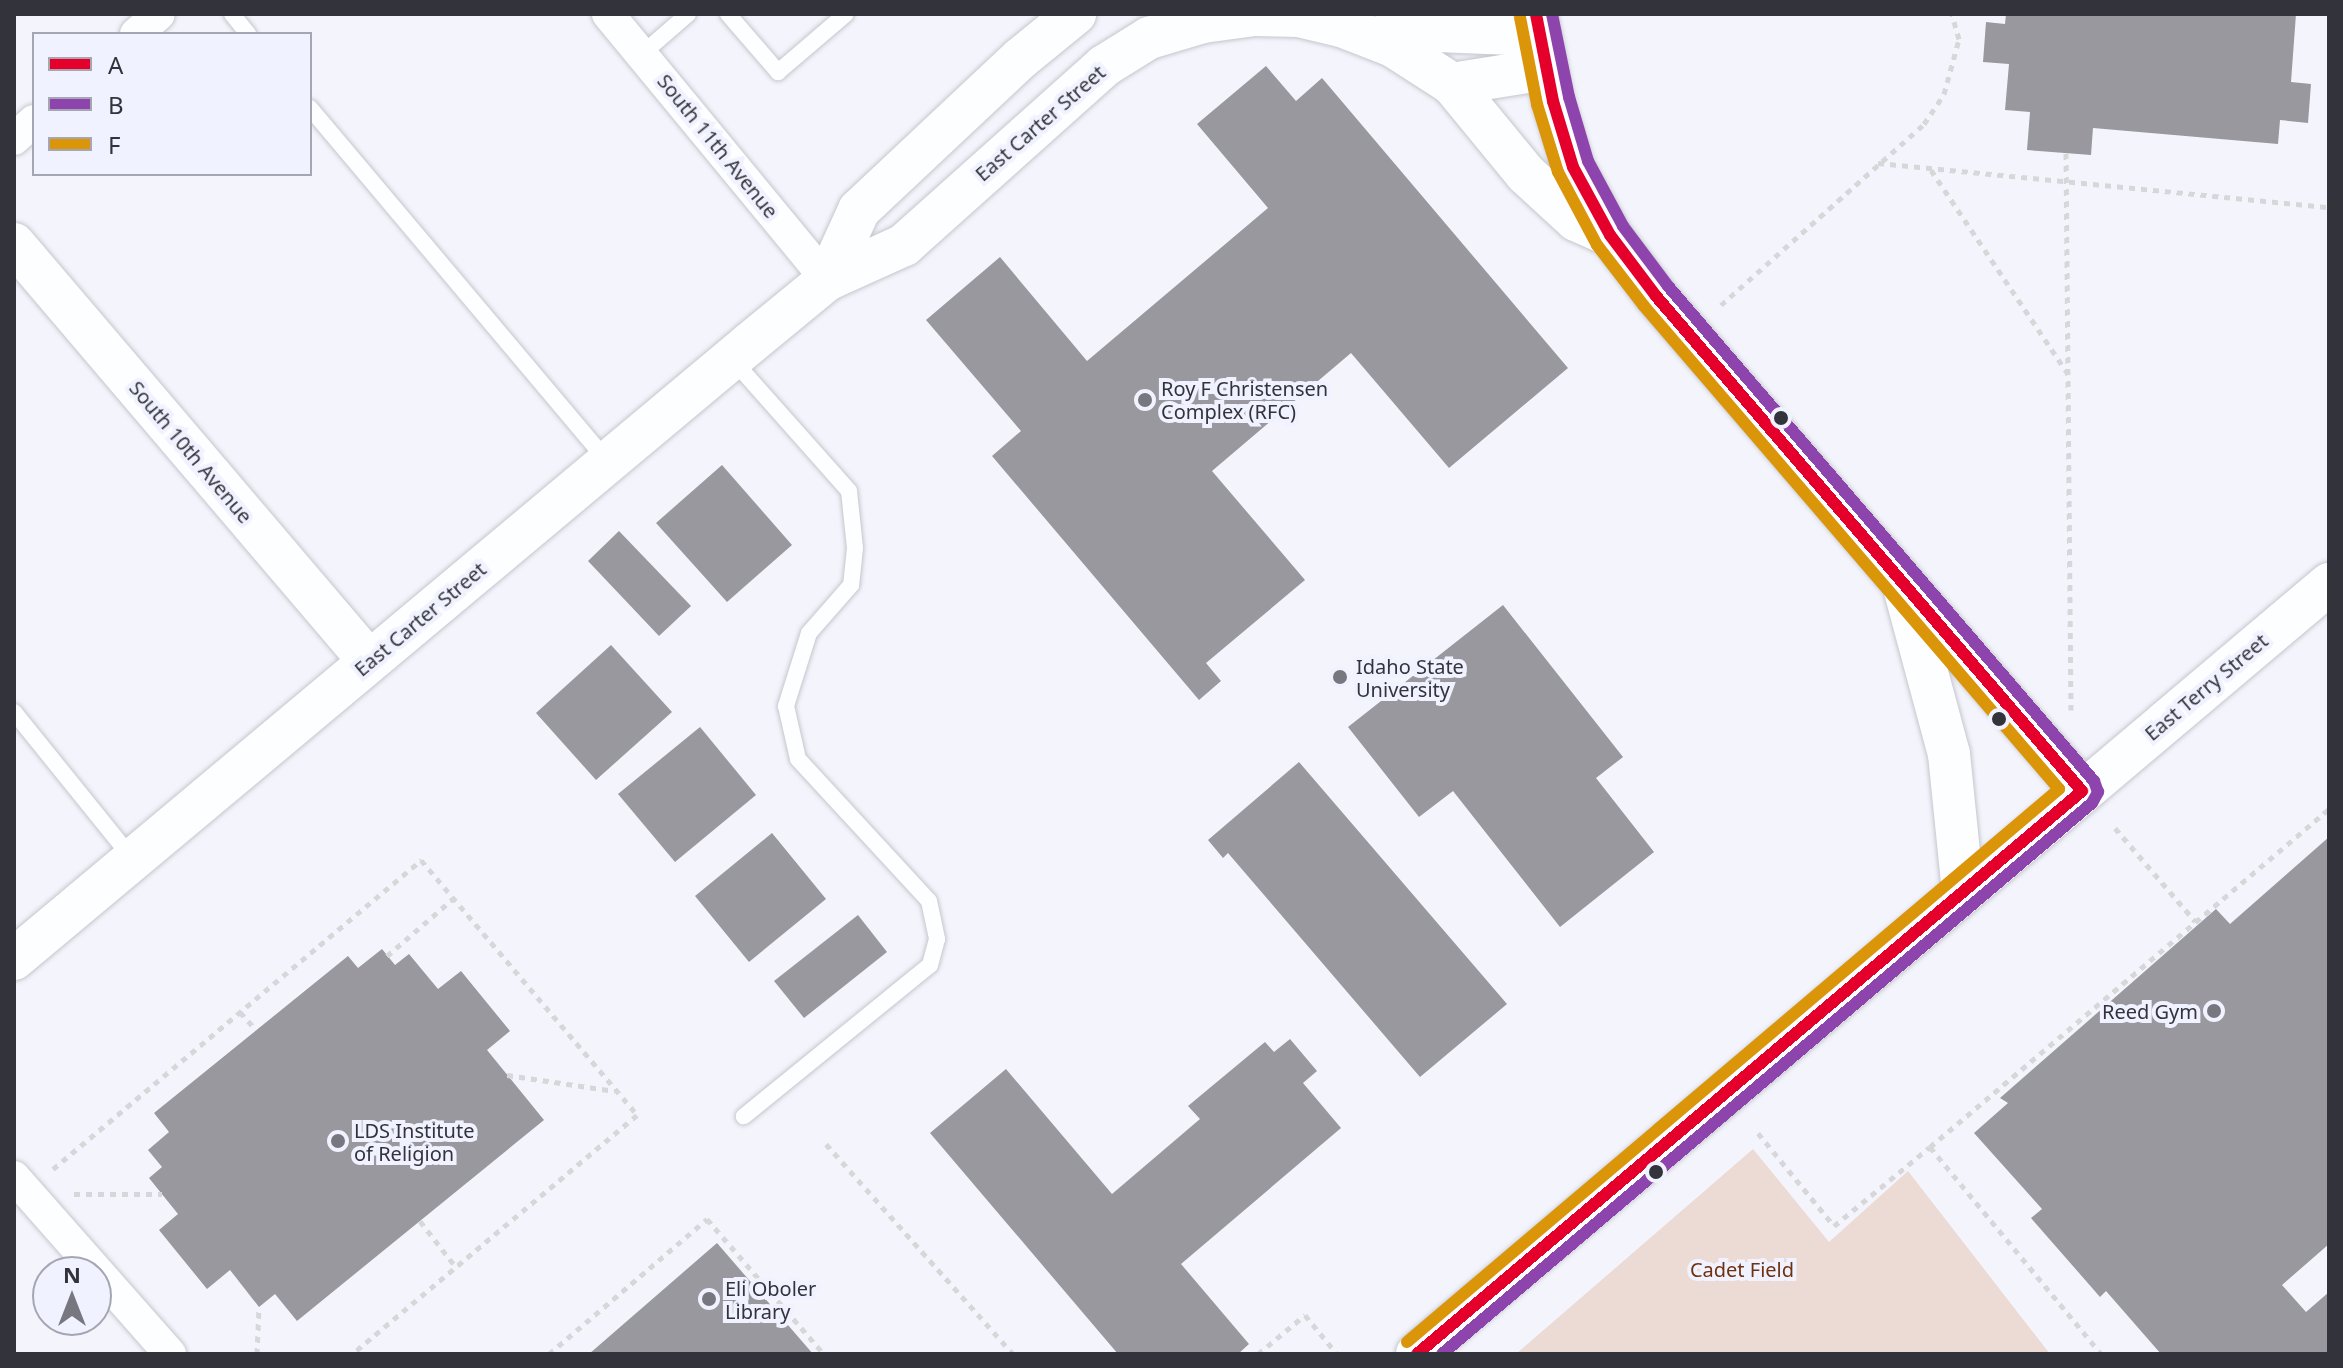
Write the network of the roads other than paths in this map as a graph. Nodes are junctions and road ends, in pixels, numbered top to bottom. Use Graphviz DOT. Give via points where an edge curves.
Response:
graph roads {
  1 [pos="159,14"];
  2 [pos="232,14"];
  3 [pos="608,14"];
  4 [pos="688,14"];
  5 [pos="728,14"];
  6 [pos="846,14"];
  7 [pos="1075,14"];
  8 [pos="1396,14"];
  9 [pos="138,32"];
  10 [pos="246,32"];
  11 [pos="1540,40"];
  12 [pos="642,54"];
  13 [pos="1452,84"];
  14 [pos="312,110"];
  15 [pos="32,123"];
  16 [pos="14,139"];
  17 [pos="1610,235"];
  18 [pos="14,244"];
  19 [pos="827,280"];
  20 [pos="731,358"];
  21 [pos="607,462"];
  22 [pos="1902,582"];
  23 [pos="2329,584"];
  24 [pos="369,661"];
  25 [pos="14,712"];
  26 [pos="2082,791"];
  27 [pos="133,860"];
  28 [pos="1963,892"];
  29 [pos="14,959"];
  30 [pos="744,1116"];
  31 [pos="14,1177"];
  32 [pos="170,1354"];
  33 [pos="1417,1354"];
  1 -- 9 [label="street"];
  2 -- 10 [label="lane"];
  3 -- 12 [label="street, South 11th Avenue"];
  4 -- 12 [label="lane"];
  5 -- 6 [label="lane" via="778,72"];
  7 -- 19 [label="street, East Carter Street" via="859,210"];
  8 -- 11 [label="street" via="1411,30"];
  11 -- 13 [label="street"];
  11 -- 17 [label="street" via="1573,167"];
  12 -- 19 [label="street, South 11th Avenue"];
  13 -- 17 [label="street, East Carter Street" via="1526,174 1576,220"];
  13 -- 19 [label="street, East Carter Street" via="1393,46 1299,16 1203,22 1149,38 1104,66 904,245"];
  14 -- 21 [label="lane"];
  15 -- 16 [label="street"];
  17 -- 22 [label="street" via="1656,296"];
  18 -- 24 [label="street, South 10th Avenue"];
  19 -- 20 [label="street, East Carter Street"];
  20 -- 21 [label="street, East Carter Street"];
  20 -- 30 [label="lane" via="849,491 855,548 851,585 809,633 786,706 798,759 929,901 937,939 930,965"];
  21 -- 24 [label="street, East Carter Street"];
  22 -- 26 [label="street"];
  22 -- 28 [label="street" via="1949,754"];
  23 -- 26 [label="street, East Terry Street"];
  24 -- 27 [label="street, East Carter Street"];
  25 -- 27 [label="lane"];
  26 -- 28 [label="street, East Terry Street"];
  27 -- 29 [label="street, East Carter Street"];
  28 -- 33 [label="street, East Terry Street"];
  31 -- 32 [label="street"];
}
